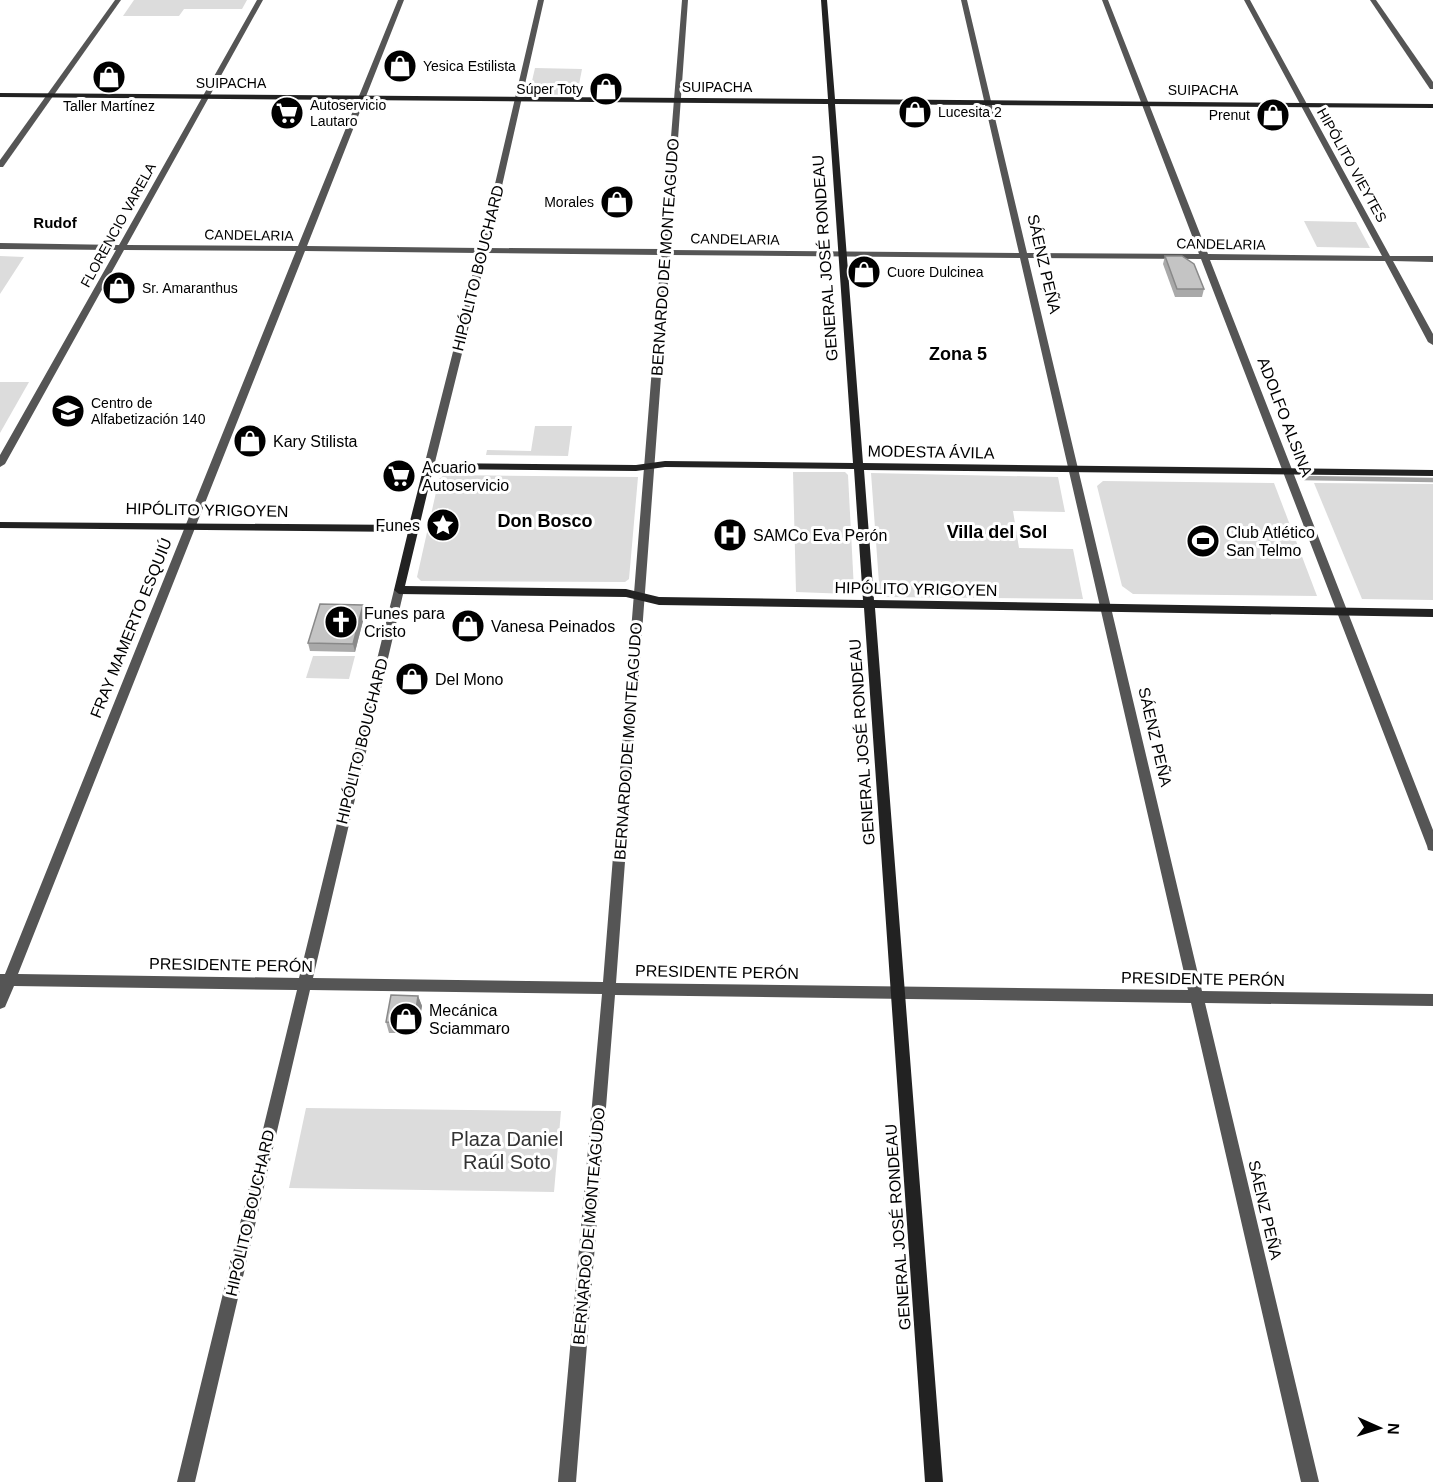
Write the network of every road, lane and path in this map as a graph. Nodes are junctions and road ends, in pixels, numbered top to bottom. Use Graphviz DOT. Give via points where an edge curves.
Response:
graph roads {
  1 [pos="118,0"];
  2 [pos="260,0"];
  3 [pos="401,0"];
  4 [pos="542,0"];
  5 [pos="685,0"];
  6 [pos="824,0"];
  7 [pos="964,0"];
  8 [pos="1105,0"];
  9 [pos="1246,0"];
  10 [pos="1373,0"];
  11 [pos="1433,87"];
  12 [pos="0,95"];
  13 [pos="50,95"];
  14 [pos="206,97"];
  15 [pos="362,98"];
  16 [pos="517,99"];
  17 [pos="677,100"];
  18 [pos="831,101"];
  19 [pos="988,102"];
  20 [pos="1145,104"];
  21 [pos="1304,105"];
  22 [pos="1433,106"];
  23 [pos="0,165"];
  24 [pos="0,246"];
  25 [pos="121,247"];
  26 [pos="302,249"];
  27 [pos="483,251"];
  28 [pos="666,252"];
  29 [pos="843,254"];
  30 [pos="1024,256"];
  31 [pos="1205,257"];
  32 [pos="1388,259"];
  33 [pos="1433,259"];
  34 [pos="1433,342"];
  35 [pos="0,464"];
  36 [pos="429,466"];
  37 [pos="649,466"];
  38 [pos="859,466"];
  39 [pos="1073,469"];
  40 [pos="1288,471"];
  41 [pos="1433,473"];
  42 [pos="0,525"];
  43 [pos="191,526"];
  44 [pos="413,529"];
  45 [pos="399,590"];
  46 [pos="639,596"];
  47 [pos="870,605"];
  48 [pos="1106,608"];
  49 [pos="1343,612"];
  50 [pos="1433,613"];
  51 [pos="1433,846"];
  52 [pos="5,980"];
  53 [pos="304,984"];
  54 [pos="609,989"];
  55 [pos="899,993"];
  56 [pos="1197,997"];
  57 [pos="1433,1000"];
  58 [pos="0,1003"];
  59 [pos="186,1482"];
  60 [pos="567,1482"];
  61 [pos="934,1482"];
  62 [pos="1310,1482"];
  1 -- 13 [label="street"];
  2 -- 14 [label="street, FLORENCIO VARELA"];
  3 -- 15 [label="street, FRAY MAMERTO ESQUIÚ"];
  4 -- 16 [label="street, HIPÓLITO BOUCHARD"];
  5 -- 17 [label="street, BERNARDO DE MONTEAGUDO"];
  6 -- 18 [label="street, GENERAL JOSÉ RONDEAU"];
  7 -- 19 [label="street, SÁENZ PEÑA"];
  8 -- 20 [label="street, ADOLFO ALSINA"];
  9 -- 21 [label="street, HIPÓLITO VIEYTES"];
  10 -- 11 [label="street"];
  12 -- 13 [label="street, SUIPACHA"];
  13 -- 14 [label="street, SUIPACHA"];
  13 -- 23 [label="street"];
  14 -- 15 [label="street, SUIPACHA"];
  14 -- 25 [label="street, FLORENCIO VARELA"];
  15 -- 16 [label="street, SUIPACHA"];
  15 -- 26 [label="street, FRAY MAMERTO ESQUIÚ"];
  16 -- 17 [label="street, SUIPACHA"];
  16 -- 27 [label="street, HIPÓLITO BOUCHARD"];
  17 -- 18 [label="street, SUIPACHA"];
  17 -- 28 [label="street, BERNARDO DE MONTEAGUDO"];
  18 -- 19 [label="street, SUIPACHA"];
  18 -- 29 [label="street, GENERAL JOSÉ RONDEAU"];
  19 -- 20 [label="street, SUIPACHA"];
  19 -- 30 [label="street, SÁENZ PEÑA"];
  20 -- 21 [label="street, SUIPACHA"];
  20 -- 31 [label="street, ADOLFO ALSINA"];
  21 -- 22 [label="street, SUIPACHA"];
  21 -- 32 [label="street, HIPÓLITO VIEYTES"];
  24 -- 25 [label="street, CANDELARIA"];
  25 -- 26 [label="street, CANDELARIA"];
  25 -- 35 [label="street, FLORENCIO VARELA"];
  26 -- 27 [label="street, CANDELARIA"];
  26 -- 43 [label="street, FRAY MAMERTO ESQUIÚ"];
  27 -- 28 [label="street, CANDELARIA"];
  27 -- 36 [label="street, HIPÓLITO BOUCHARD"];
  28 -- 29 [label="street, CANDELARIA"];
  28 -- 37 [label="street, BERNARDO DE MONTEAGUDO"];
  29 -- 30 [label="street, CANDELARIA"];
  29 -- 38 [label="street, GENERAL JOSÉ RONDEAU"];
  30 -- 31 [label="street, CANDELARIA"];
  30 -- 39 [label="street, SÁENZ PEÑA"];
  31 -- 32 [label="street, CANDELARIA"];
  31 -- 40 [label="street, ADOLFO ALSINA"];
  32 -- 33 [label="street, CANDELARIA"];
  32 -- 34 [label="street, HIPÓLITO VIEYTES"];
  36 -- 37 [label="street, MODESTA ÁVILA"];
  36 -- 44 [label="street, HIPÓLITO BOUCHARD"];
  37 -- 38 [label="street, MODESTA ÁVILA"];
  37 -- 46 [label="street, BERNARDO DE MONTEAGUDO"];
  38 -- 39 [label="street, MODESTA ÁVILA"];
  38 -- 47 [label="street, GENERAL JOSÉ RONDEAU"];
  39 -- 40 [label="street, MODESTA ÁVILA"];
  39 -- 48 [label="street, SÁENZ PEÑA"];
  40 -- 41 [label="street, MODESTA ÁVILA"];
  40 -- 49 [label="street, ADOLFO ALSINA"];
  42 -- 43 [label="street, HIPÓLITO YRIGOYEN"];
  43 -- 44 [label="street, HIPÓLITO YRIGOYEN"];
  43 -- 52 [label="street, FRAY MAMERTO ESQUIÚ"];
  44 -- 45 [label="street, HIPÓLITO BOUCHARD"];
  45 -- 46 [label="street, HIPÓLITO YRIGOYEN"];
  45 -- 53 [label="street, HIPÓLITO BOUCHARD"];
  46 -- 47 [label="street, HIPÓLITO YRIGOYEN" via="659,601"];
  46 -- 54 [label="street, BERNARDO DE MONTEAGUDO"];
  47 -- 48 [label="street, HIPÓLITO YRIGOYEN"];
  47 -- 55 [label="street, GENERAL JOSÉ RONDEAU"];
  48 -- 49 [label="street, HIPÓLITO YRIGOYEN"];
  48 -- 56 [label="street, SÁENZ PEÑA"];
  49 -- 50 [label="street, HIPÓLITO YRIGOYEN"];
  49 -- 51 [label="street, ADOLFO ALSINA"];
  52 -- 53 [label="street, PRESIDENTE PERÓN"];
  52 -- 58 [label="street, FRAY MAMERTO ESQUIÚ"];
  53 -- 54 [label="street, PRESIDENTE PERÓN"];
  53 -- 59 [label="street, HIPÓLITO BOUCHARD"];
  54 -- 55 [label="street, PRESIDENTE PERÓN"];
  54 -- 60 [label="street, BERNARDO DE MONTEAGUDO"];
  55 -- 56 [label="street, PRESIDENTE PERÓN"];
  55 -- 61 [label="street, GENERAL JOSÉ RONDEAU"];
  56 -- 57 [label="street, PRESIDENTE PERÓN"];
  56 -- 62 [label="street, SÁENZ PEÑA"];
}
